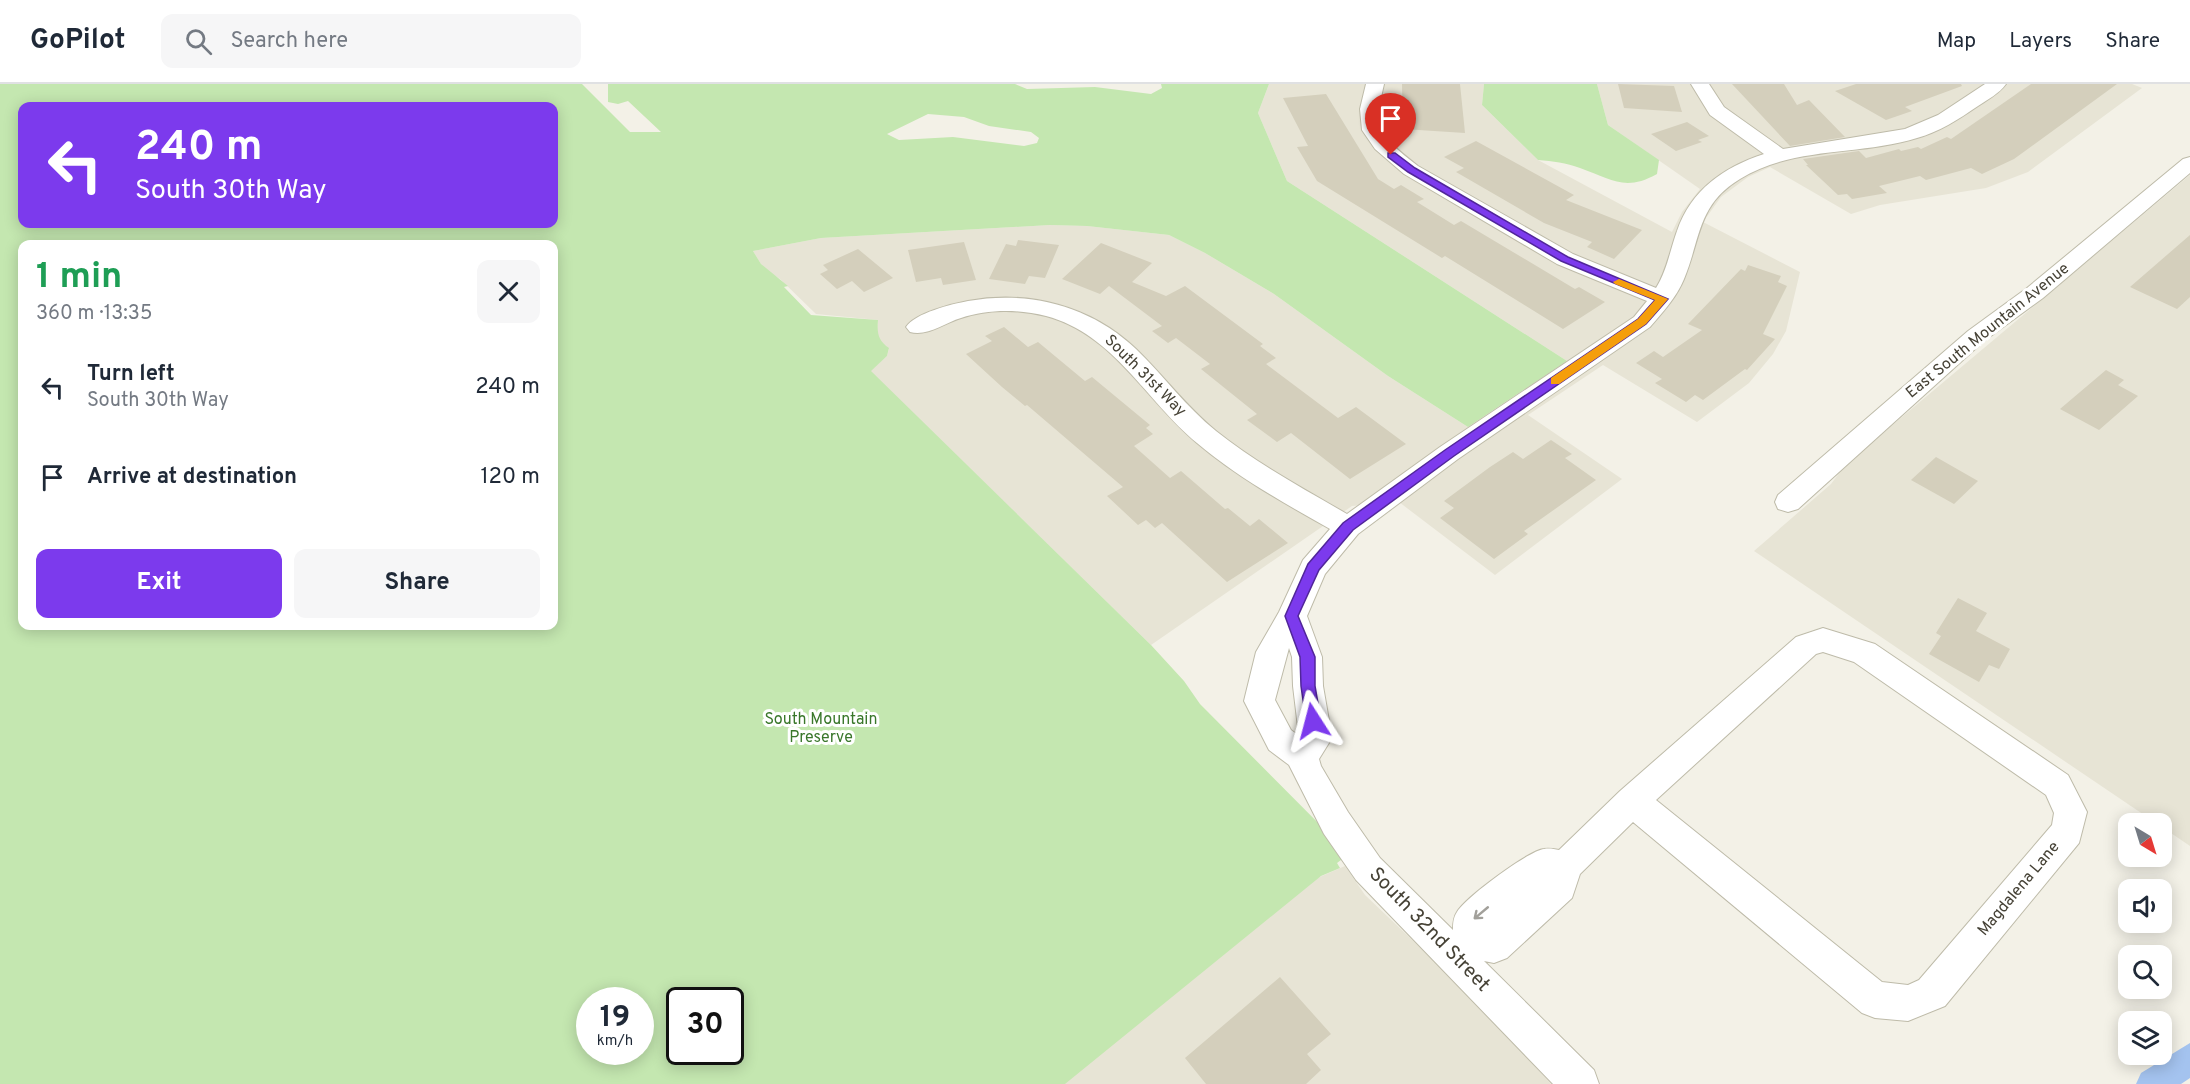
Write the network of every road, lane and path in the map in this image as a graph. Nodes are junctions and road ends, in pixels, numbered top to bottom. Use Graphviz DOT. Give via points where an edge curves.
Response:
graph roads {
  1 [pos="1374,84"];
  2 [pos="1700,84"];
  3 [pos="1996,84"];
  4 [pos="1780,156"];
  5 [pos="2190,163"];
  6 [pos="1662,299"];
  7 [pos="918,327"];
  8 [pos="1788,502"];
  9 [pos="1348,527"];
  10 [pos="1292,616"];
  11 [pos="1264,679"];
  12 [pos="1308,686"];
  13 [pos="1303,757"];
  14 [pos="1632,801"];
  15 [pos="1462,949"];
  16 [pos="1580,1084"];
  1 -- 6 [label="street" via="1369,113 1372,131 1391,155 1411,170 1565,259"];
  2 -- 4 [label="street" via="1717,111"];
  3 -- 4 [label="street" via="1939,123 1912,133"];
  4 -- 6 [label="street" via="1743,168 1709,193 1690,220 1673,278"];
  5 -- 8 [label="street, East South Mountain Avenue" via="2035,293 1976,336"];
  6 -- 9 [label="street" via="1642,322"];
  7 -- 9 [label="street, South 31st Way" via="957,311 992,303 1016,303 1072,315 1128,354 1205,436 1254,471"];
  9 -- 10 [label="street" via="1313,568"];
  10 -- 11 [label="street" via="1270,652"];
  10 -- 12 [label="street" via="1307,657"];
  11 -- 12 [label="street"];
  11 -- 13 [label="street" via="1259,701 1280,740"];
  12 -- 13 [label="street" via="1316,738"];
  13 -- 15 [label="street, South 32nd Street" via="1336,824 1368,869"];
  14 -- 14 [label="street, Magdalena Lane" via="1806,645 1823,640 1864,652 2057,785 2071,812 2067,832 1932,993 1908,1003 1875,1000"];
  14 -- 15 [label="street, Magdalena Lane" via="1565,866 1560,887 1528,895 1494,946"];
  15 -- 16 [label="street, South 32nd Street"];
}
